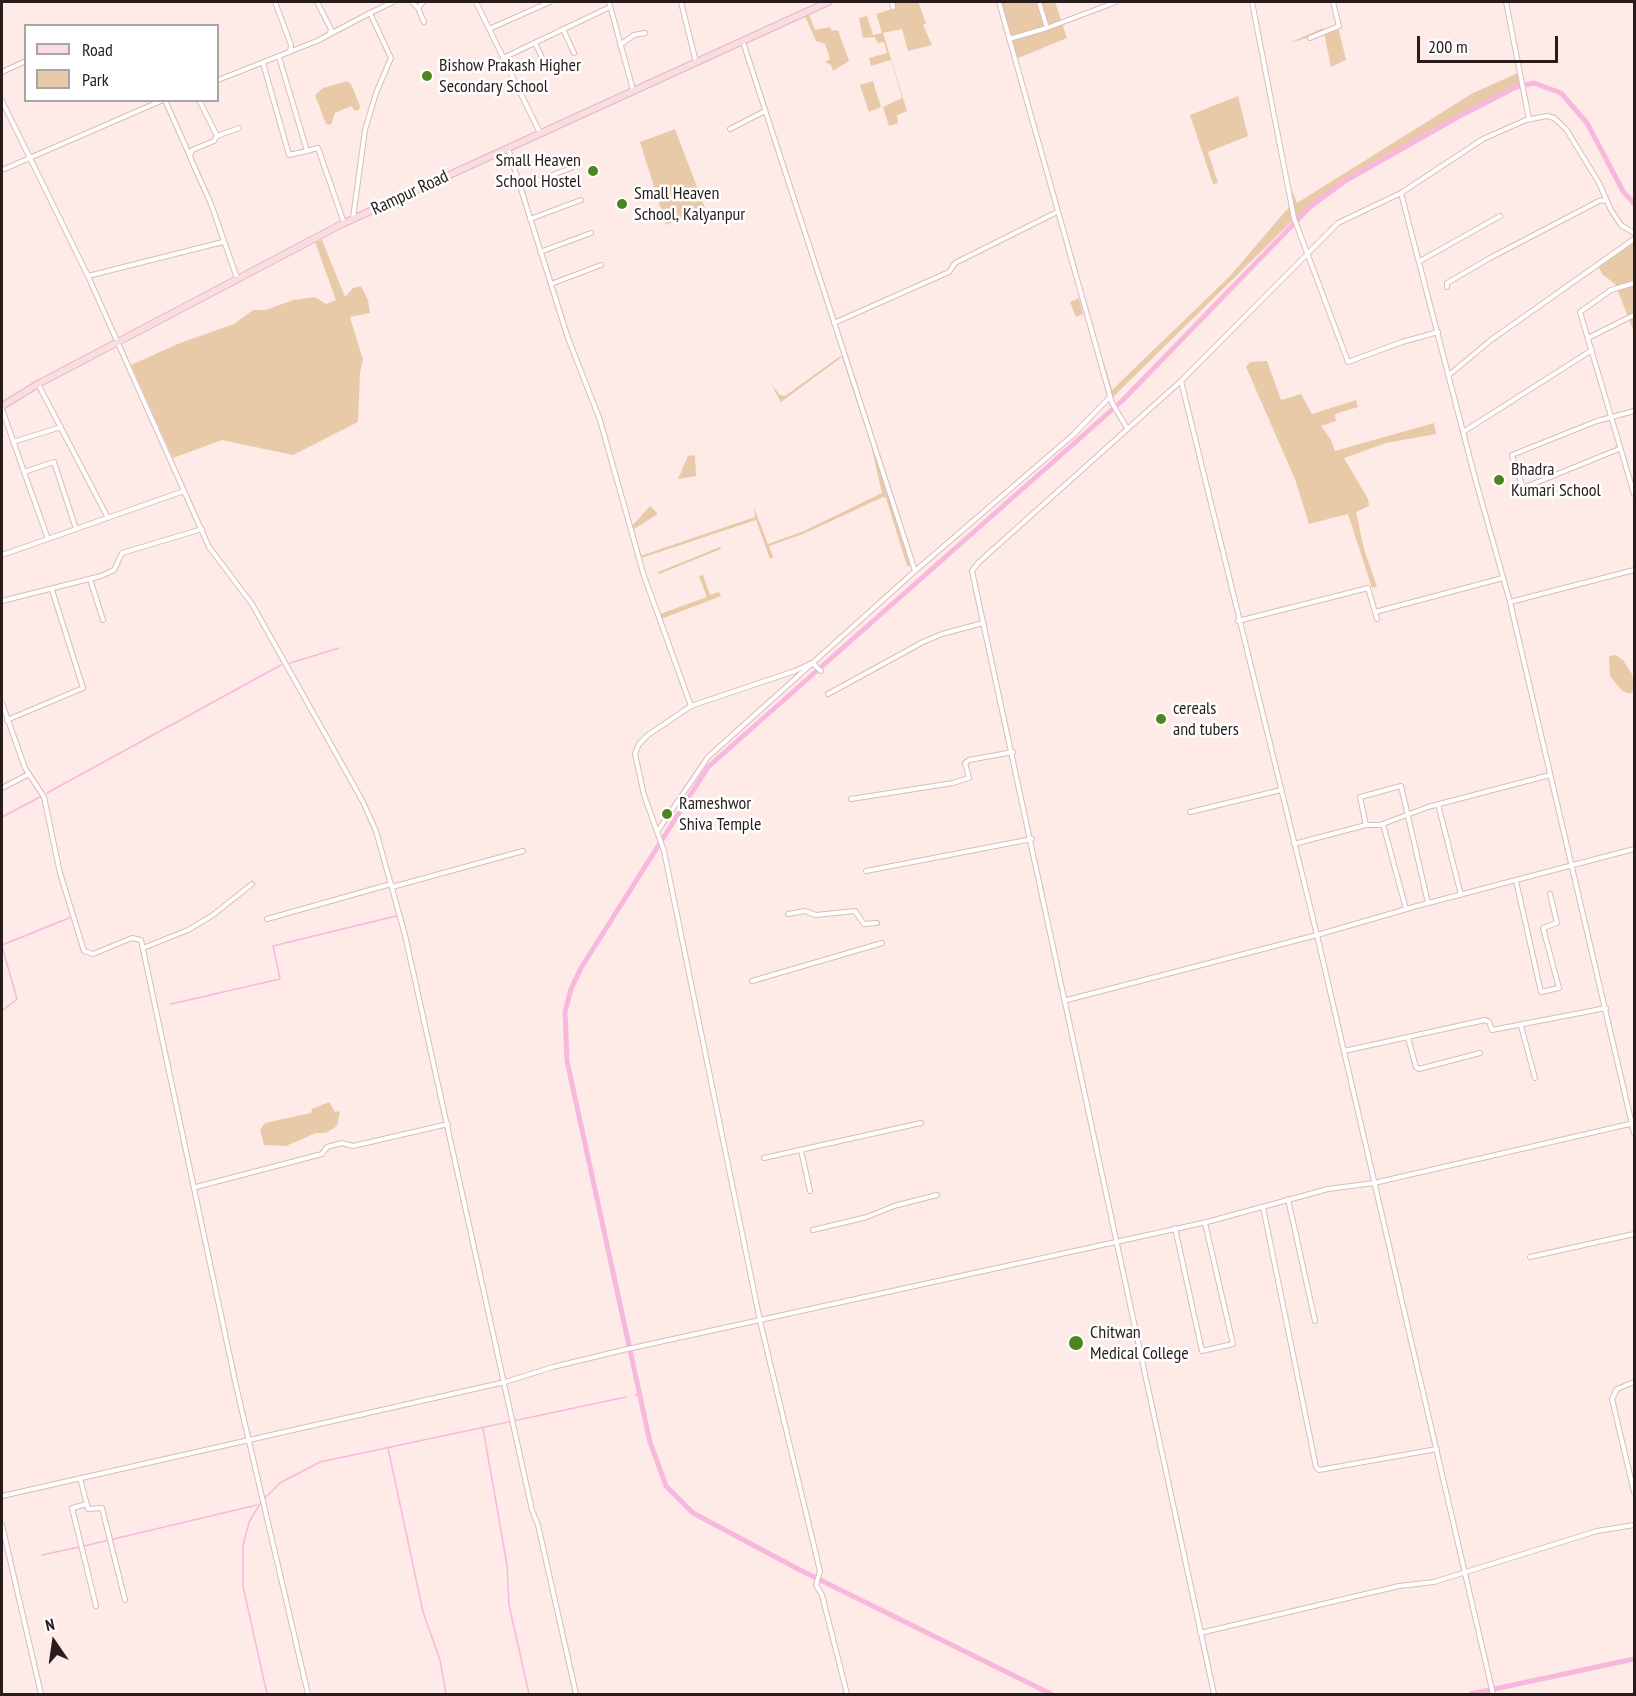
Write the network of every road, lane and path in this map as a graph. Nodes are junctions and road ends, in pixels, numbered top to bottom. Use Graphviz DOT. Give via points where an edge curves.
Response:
graph roads {
  1 [pos="275,2"];
  2 [pos="316,2"];
  3 [pos="393,2"];
  4 [pos="412,2"];
  5 [pos="423,2"];
  6 [pos="476,2"];
  7 [pos="550,2"];
  8 [pos="609,2"];
  9 [pos="681,2"];
  10 [pos="828,2"];
  11 [pos="999,2"];
  12 [pos="1039,2"];
  13 [pos="1116,2"];
  14 [pos="1252,2"];
  15 [pos="1333,2"];
  16 [pos="1506,2"];
  17 [pos="817,4"];
  18 [pos="610,7"];
  19 [pos="418,8"];
  20 [pos="370,13"];
  21 [pos="424,22"];
  22 [pos="328,24"];
  23 [pos="341,27"];
  24 [pos="1047,28"];
  25 [pos="563,29"];
  26 [pos="489,30"];
  27 [pos="645,33"];
  28 [pos="329,35"];
  29 [pos="1310,38"];
  30 [pos="1009,39"];
  31 [pos="742,42"];
  32 [pos="535,43"];
  33 [pos="619,45"];
  34 [pos="290,53"];
  35 [pos="574,53"];
  36 [pos="279,57"];
  37 [pos="503,58"];
  38 [pos="24,62"];
  39 [pos="263,63"];
  40 [pos="696,63"];
  41 [pos="546,66"];
  42 [pos="2,72"];
  43 [pos="219,80"];
  44 [pos="633,90"];
  45 [pos="2,101"];
  46 [pos="159,102"];
  47 [pos="165,102"];
  48 [pos="200,102"];
  49 [pos="765,111"];
  50 [pos="1529,119"];
  51 [pos="239,128"];
  52 [pos="730,129"];
  53 [pos="540,134"];
  54 [pos="217,136"];
  55 [pos="508,148"];
  56 [pos="307,151"];
  57 [pos="189,155"];
  58 [pos="30,158"];
  59 [pos="571,168"];
  60 [pos="2,170"];
  61 [pos="520,187"];
  62 [pos="1401,193"];
  63 [pos="581,200"];
  64 [pos="1606,200"];
  65 [pos="1057,212"];
  66 [pos="1500,216"];
  67 [pos="353,219"];
  68 [pos="530,219"];
  69 [pos="344,223"];
  70 [pos="591,233"];
  71 [pos="1635,233"];
  72 [pos="1635,239"];
  73 [pos="223,242"];
  74 [pos="540,252"];
  75 [pos="1305,253"];
  76 [pos="1420,261"];
  77 [pos="602,265"];
  78 [pos="88,276"];
  79 [pos="237,278"];
  80 [pos="1635,283"];
  81 [pos="551,284"];
  82 [pos="1447,287"];
  83 [pos="1635,315"];
  84 [pos="834,323"];
  85 [pos="1438,332"];
  86 [pos="1588,338"];
  87 [pos="117,342"];
  88 [pos="1592,350"];
  89 [pos="1449,375"];
  90 [pos="1181,381"];
  91 [pos="38,384"];
  92 [pos="1110,396"];
  93 [pos="2,407"];
  94 [pos="1635,411"];
  95 [pos="1610,418"];
  96 [pos="61,427"];
  97 [pos="1127,428"];
  98 [pos="1463,432"];
  99 [pos="13,442"];
  100 [pos="1619,448"];
  101 [pos="24,472"];
  102 [pos="184,491"];
  103 [pos="1635,494"];
  104 [pos="108,518"];
  105 [pos="76,529"];
  106 [pos="201,529"];
  107 [pos="48,539"];
  108 [pos="2,555"];
  109 [pos="1635,570"];
  110 [pos="915,571"];
  111 [pos="1503,578"];
  112 [pos="90,579"];
  113 [pos="51,590"];
  114 [pos="2,601"];
  115 [pos="1510,602"];
  116 [pos="1375,612"];
  117 [pos="103,620"];
  118 [pos="1377,620"];
  119 [pos="1238,621"];
  120 [pos="983,623"];
  121 [pos="813,664"];
  122 [pos="820,671"];
  123 [pos="828,694"];
  124 [pos="2,703"];
  125 [pos="691,706"];
  126 [pos="7,720"];
  127 [pos="1013,752"];
  128 [pos="29,774"];
  129 [pos="1551,775"];
  130 [pos="2,788"];
  131 [pos="1281,790"];
  132 [pos="851,800"];
  133 [pos="1438,804"];
  134 [pos="1190,812"];
  135 [pos="1409,815"];
  136 [pos="1383,824"];
  137 [pos="1366,825"];
  138 [pos="657,833"];
  139 [pos="1032,839"];
  140 [pos="1294,844"];
  141 [pos="1635,849"];
  142 [pos="523,851"];
  143 [pos="1573,865"];
  144 [pos="866,872"];
  145 [pos="1516,881"];
  146 [pos="252,884"];
  147 [pos="392,885"];
  148 [pos="1550,894"];
  149 [pos="1461,895"];
  150 [pos="1428,903"];
  151 [pos="1406,909"];
  152 [pos="788,914"];
  153 [pos="267,920"];
  154 [pos="877,923"];
  155 [pos="1317,935"];
  156 [pos="882,943"];
  157 [pos="143,948"];
  158 [pos="752,981"];
  159 [pos="1066,1000"];
  160 [pos="1606,1008"];
  161 [pos="1521,1026"];
  162 [pos="1408,1038"];
  163 [pos="1344,1051"];
  164 [pos="1480,1053"];
  165 [pos="1535,1078"];
  166 [pos="921,1122"];
  167 [pos="1633,1123"];
  168 [pos="448,1124"];
  169 [pos="1635,1133"];
  170 [pos="801,1150"];
  171 [pos="764,1158"];
  172 [pos="1374,1183"];
  173 [pos="196,1187"];
  174 [pos="810,1191"];
  175 [pos="937,1195"];
  176 [pos="1288,1199"];
  177 [pos="1263,1208"];
  178 [pos="1205,1223"];
  179 [pos="1175,1228"];
  180 [pos="813,1230"];
  181 [pos="1635,1234"];
  182 [pos="1118,1240"];
  183 [pos="1530,1257"];
  184 [pos="760,1321"];
  185 [pos="1315,1321"];
  186 [pos="1635,1382"];
  187 [pos="506,1383"];
  188 [pos="249,1441"];
  189 [pos="1437,1449"];
  190 [pos="80,1478"];
  191 [pos="1635,1492"];
  192 [pos="2,1496"];
  193 [pos="87,1504"];
  194 [pos="2,1525"];
  195 [pos="1635,1525"];
  196 [pos="1466,1573"];
  197 [pos="125,1600"];
  198 [pos="96,1606"];
  199 [pos="1200,1633"];
  200 [pos="41,1695"];
  201 [pos="308,1695"];
  202 [pos="576,1695"];
  203 [pos="847,1695"];
  204 [pos="1214,1695"];
  205 [pos="1493,1695"];
  1 -- 34 [label="street" via="291,45"];
  2 -- 22 [label="street"];
  3 -- 20 [label="street"];
  4 -- 19 [label="street"];
  5 -- 19 [label="street"];
  6 -- 26 [label="street"];
  7 -- 26 [label="street"];
  8 -- 18 [label="street"];
  9 -- 40 [label="street"];
  10 -- 17 [label="main road, Rampur Road"];
  11 -- 30 [label="street"];
  12 -- 24 [label="street"];
  13 -- 24 [label="street"];
  14 -- 75 [label="street" via="1294,218"];
  15 -- 29 [label="street" via="1339,26"];
  16 -- 50 [label="street"];
  17 -- 31 [label="main road, Rampur Road"];
  18 -- 25 [label="street"];
  18 -- 33 [label="street"];
  19 -- 21 [label="street"];
  20 -- 23 [label="street"];
  20 -- 67 [label="street" via="391,58 365,130"];
  22 -- 23 [label="street"];
  22 -- 28 [label="street"];
  23 -- 28 [label="street"];
  24 -- 30 [label="street"];
  25 -- 32 [label="street"];
  25 -- 35 [label="street"];
  26 -- 37 [label="street"];
  27 -- 33 [label="street"];
  28 -- 34 [label="street"];
  30 -- 65 [label="street"];
  31 -- 40 [label="main road, Rampur Road"];
  31 -- 49 [label="street"];
  32 -- 37 [label="street"];
  32 -- 41 [label="street"];
  33 -- 44 [label="street"];
  34 -- 36 [label="street"];
  36 -- 39 [label="street"];
  36 -- 56 [label="street"];
  37 -- 53 [label="street"];
  38 -- 42 [label="street"];
  39 -- 43 [label="street"];
  39 -- 56 [label="street" via="289,155"];
  40 -- 44 [label="main road, Rampur Road"];
  44 -- 53 [label="main road, Rampur Road"];
  45 -- 58 [label="street"];
  46 -- 58 [label="street"];
  47 -- 57 [label="street"];
  48 -- 54 [label="street"];
  49 -- 52 [label="street"];
  49 -- 84 [label="street"];
  50 -- 62 [label="street" via="1483,139"];
  50 -- 64 [label="street" via="1554,118 1566,129"];
  51 -- 54 [label="street"];
  53 -- 55 [label="main road, Rampur Road"];
  54 -- 57 [label="street"];
  55 -- 61 [label="street"];
  55 -- 67 [label="main road, Rampur Road"];
  56 -- 69 [label="street" via="318,148"];
  57 -- 73 [label="street"];
  58 -- 60 [label="street"];
  58 -- 78 [label="street"];
  59 -- 61 [label="street"];
  61 -- 68 [label="street"];
  62 -- 75 [label="street" via="1338,223"];
  62 -- 76 [label="street"];
  63 -- 68 [label="street"];
  64 -- 71 [label="street" via="1621,225"];
  64 -- 82 [label="street" via="1490,258"];
  65 -- 84 [label="street" via="955,263 949,272"];
  65 -- 92 [label="street"];
  66 -- 76 [label="street"];
  67 -- 69 [label="main road, Rampur Road"];
  68 -- 74 [label="street"];
  69 -- 79 [label="main road, Rampur Road"];
  70 -- 74 [label="street"];
  72 -- 89 [label="street" via="1491,340"];
  73 -- 78 [label="street"];
  73 -- 79 [label="street"];
  74 -- 81 [label="street"];
  75 -- 85 [label="street" via="1348,362"];
  75 -- 90 [label="street"];
  76 -- 85 [label="street"];
  77 -- 81 [label="street"];
  78 -- 87 [label="street"];
  79 -- 87 [label="main road, Rampur Road"];
  80 -- 86 [label="street" via="1611,290 1580,312"];
  81 -- 125 [label="street" via="600,420 644,576"];
  83 -- 86 [label="street"];
  84 -- 110 [label="street"];
  85 -- 89 [label="street"];
  86 -- 88 [label="street"];
  87 -- 91 [label="main road, Rampur Road"];
  87 -- 102 [label="street"];
  88 -- 95 [label="street"];
  88 -- 98 [label="street"];
  89 -- 98 [label="street"];
  90 -- 97 [label="street"];
  90 -- 119 [label="street"];
  91 -- 93 [label="main road, Rampur Road"];
  91 -- 96 [label="street"];
  92 -- 97 [label="street"];
  92 -- 110 [label="street" via="1073,435"];
  93 -- 99 [label="street"];
  94 -- 95 [label="street"];
  95 -- 100 [label="street"];
  95 -- 100 [label="street" via="1512,455 1523,488"];
  96 -- 99 [label="street"];
  96 -- 104 [label="street"];
  97 -- 120 [label="street" via="978,562 972,571"];
  98 -- 111 [label="street"];
  99 -- 101 [label="street"];
  100 -- 103 [label="street"];
  101 -- 105 [label="street" via="54,462"];
  101 -- 107 [label="street"];
  102 -- 104 [label="street"];
  102 -- 106 [label="street"];
  104 -- 105 [label="street"];
  105 -- 107 [label="street"];
  106 -- 112 [label="street" via="130,550 119,556 114,570"];
  106 -- 147 [label="street" via="209,547 252,604 362,800"];
  107 -- 108 [label="street"];
  109 -- 115 [label="street"];
  110 -- 121 [label="street"];
  111 -- 115 [label="street"];
  111 -- 116 [label="street"];
  112 -- 113 [label="street"];
  112 -- 117 [label="street"];
  113 -- 114 [label="street"];
  113 -- 126 [label="street" via="83,688"];
  115 -- 129 [label="street"];
  116 -- 118 [label="street"];
  116 -- 119 [label="street" via="1368,588"];
  119 -- 131 [label="street"];
  120 -- 123 [label="street" via="923,642"];
  120 -- 127 [label="street"];
  121 -- 122 [label="street"];
  121 -- 125 [label="street"];
  121 -- 138 [label="street" via="708,757"];
  124 -- 126 [label="street"];
  125 -- 138 [label="street" via="648,735 637,749 644,795"];
  126 -- 128 [label="street"];
  127 -- 132 [label="street" via="969,760 965,763 969,778 953,783"];
  127 -- 139 [label="street"];
  128 -- 130 [label="street"];
  128 -- 157 [label="street" via="45,797 60,873 84,951 93,954 132,938 141,940"];
  129 -- 133 [label="street"];
  129 -- 143 [label="street"];
  131 -- 134 [label="street"];
  131 -- 140 [label="street"];
  133 -- 135 [label="street"];
  133 -- 149 [label="street"];
  135 -- 136 [label="street"];
  135 -- 137 [label="street" via="1401,786 1360,797"];
  135 -- 150 [label="street"];
  136 -- 137 [label="street"];
  136 -- 151 [label="street"];
  137 -- 140 [label="street"];
  138 -- 184 [label="street" via="664,851"];
  139 -- 144 [label="street"];
  139 -- 159 [label="street"];
  140 -- 155 [label="street"];
  141 -- 143 [label="street"];
  142 -- 147 [label="street"];
  143 -- 145 [label="street"];
  143 -- 160 [label="street"];
  145 -- 148 [label="street" via="1541,992 1559,988 1543,928 1557,923"];
  145 -- 149 [label="street"];
  146 -- 157 [label="street" via="188,930"];
  147 -- 153 [label="street"];
  147 -- 168 [label="street"];
  149 -- 150 [label="street"];
  150 -- 151 [label="street"];
  151 -- 155 [label="street"];
  152 -- 154 [label="street" via="855,911 864,924"];
  155 -- 159 [label="street"];
  155 -- 163 [label="street"];
  156 -- 158 [label="street"];
  157 -- 173 [label="street"];
  159 -- 182 [label="street"];
  160 -- 161 [label="street"];
  160 -- 167 [label="street"];
  161 -- 162 [label="street" via="1492,1030 1485,1020"];
  161 -- 165 [label="street"];
  162 -- 163 [label="street"];
  162 -- 164 [label="street" via="1419,1069"];
  163 -- 172 [label="street"];
  166 -- 170 [label="street"];
  167 -- 169 [label="street"];
  167 -- 172 [label="street"];
  168 -- 173 [label="street" via="354,1146 342,1143 327,1147 322,1154"];
  168 -- 187 [label="street"];
  170 -- 171 [label="street"];
  170 -- 174 [label="street"];
  172 -- 176 [label="street"];
  172 -- 189 [label="street"];
  173 -- 188 [label="street"];
  175 -- 180 [label="street"];
  176 -- 177 [label="street"];
  176 -- 185 [label="street"];
  177 -- 178 [label="street"];
  177 -- 189 [label="street" via="1316,1467 1319,1470"];
  178 -- 179 [label="street"];
  178 -- 179 [label="street" via="1233,1344 1202,1352"];
  179 -- 182 [label="street"];
  181 -- 183 [label="street"];
  182 -- 184 [label="street"];
  182 -- 199 [label="street"];
  184 -- 187 [label="street" via="553,1367"];
  184 -- 203 [label="street" via="820,1575 817,1583"];
  186 -- 191 [label="street" via="1617,1389 1612,1399"];
  187 -- 188 [label="street"];
  187 -- 202 [label="street"];
  188 -- 190 [label="street"];
  188 -- 201 [label="street"];
  189 -- 196 [label="street"];
  190 -- 192 [label="street"];
  190 -- 193 [label="street"];
  193 -- 197 [label="street" via="88,1509 102,1508"];
  193 -- 198 [label="street" via="72,1508"];
  194 -- 200 [label="street"];
  195 -- 196 [label="street" via="1597,1531"];
  196 -- 199 [label="street"];
  196 -- 205 [label="street"];
  199 -- 204 [label="street"];
}
